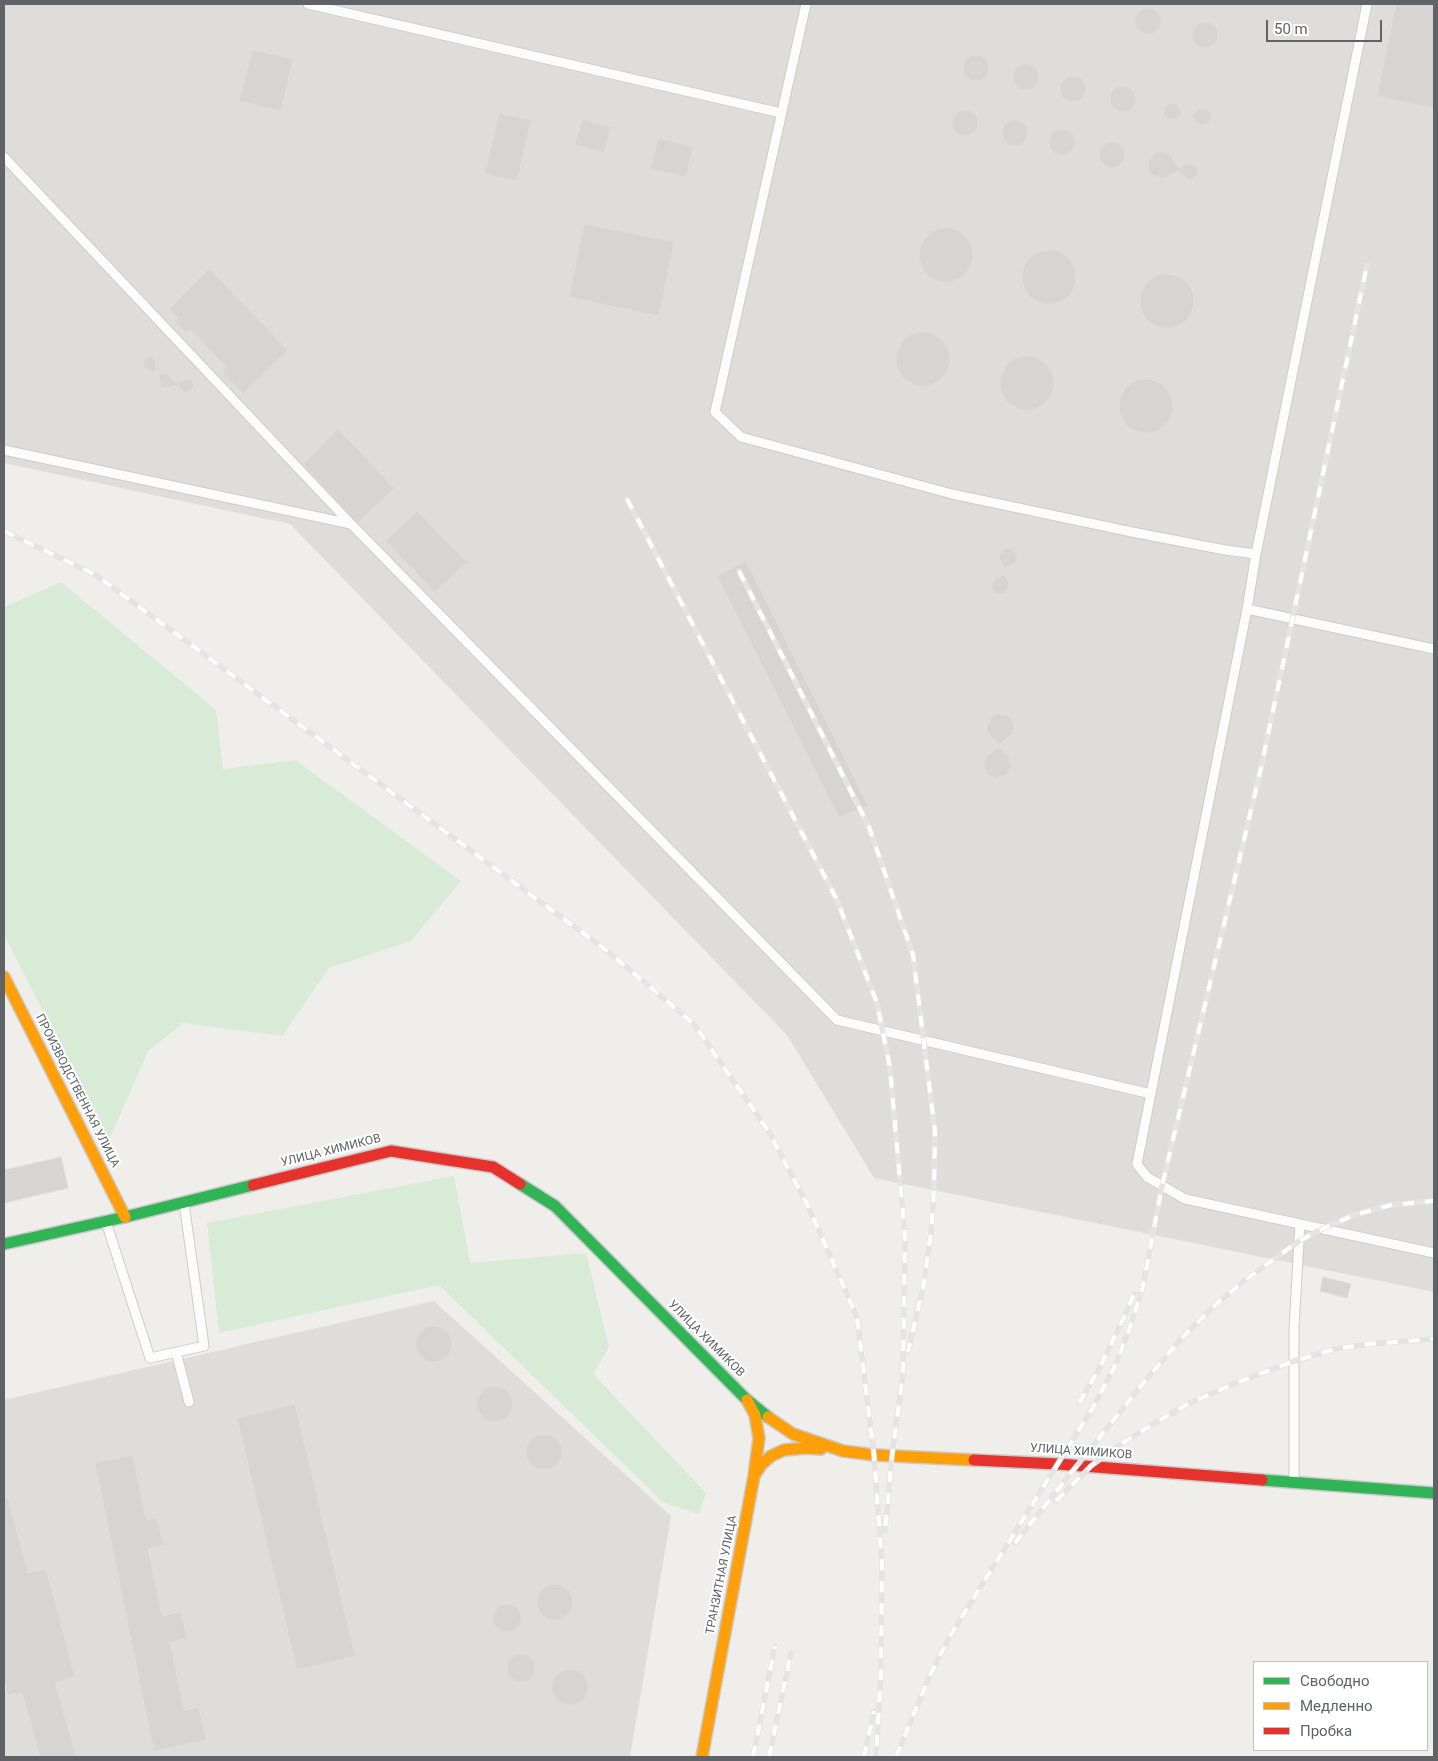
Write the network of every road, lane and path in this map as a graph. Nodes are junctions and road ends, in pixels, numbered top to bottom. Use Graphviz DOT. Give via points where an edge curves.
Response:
graph roads {
  1 [pos="308,4"];
  2 [pos="806,4"];
  3 [pos="1367,4"];
  4 [pos="782,114"];
  5 [pos="4,157"];
  6 [pos="4,450"];
  7 [pos="351,524"];
  8 [pos="1256,554"];
  9 [pos="1247,609"];
  10 [pos="1434,649"];
  11 [pos="4,977"];
  12 [pos="1151,1094"];
  13 [pos="184,1202"];
  14 [pos="125,1217"];
  15 [pos="106,1222"];
  16 [pos="1300,1224"];
  17 [pos="4,1244"];
  18 [pos="1434,1253"];
  19 [pos="176,1352"];
  20 [pos="746,1399"];
  21 [pos="189,1402"];
  22 [pos="843,1451"];
  23 [pos="754,1476"];
  24 [pos="1294,1482"];
  25 [pos="1434,1493"];
  26 [pos="702,1757"];
  1 -- 4 [label="lane"];
  2 -- 4 [label="lane"];
  3 -- 8 [label="lane"];
  4 -- 8 [label="lane" via="715,412 741,437 952,494"];
  5 -- 7 [label="lane"];
  6 -- 7 [label="lane"];
  7 -- 12 [label="lane" via="837,1020"];
  8 -- 9 [label="lane"];
  9 -- 10 [label="lane"];
  9 -- 12 [label="lane"];
  11 -- 14 [label="street, ПРОИЗВОДСТВЕННАЯ УЛИЦА"];
  12 -- 16 [label="lane" via="1137,1164 1147,1178 1184,1199"];
  13 -- 14 [label="street, УЛИЦА ХИМИКОВ"];
  13 -- 19 [label="lane" via="204,1346"];
  13 -- 20 [label="street, УЛИЦА ХИМИКОВ" via="391,1151 493,1167 555,1206"];
  14 -- 15 [label="street, УЛИЦА ХИМИКОВ"];
  15 -- 17 [label="street, УЛИЦА ХИМИКОВ"];
  15 -- 19 [label="lane" via="150,1358"];
  16 -- 18 [label="lane"];
  16 -- 24 [label="lane" via="1294,1328"];
  19 -- 21 [label="lane"];
  20 -- 22 [label="street, УЛИЦА ХИМИКОВ" via="793,1434"];
  20 -- 23 [label="street, ТРАНЗИТНАЯ УЛИЦА" via="758,1426"];
  22 -- 23 [label="street" via="784,1450 766,1460"];
  22 -- 24 [label="street, УЛИЦА ХИМИКОВ"];
  23 -- 26 [label="street, ТРАНЗИТНАЯ УЛИЦА"];
  24 -- 25 [label="street, УЛИЦА ХИМИКОВ"];
}
